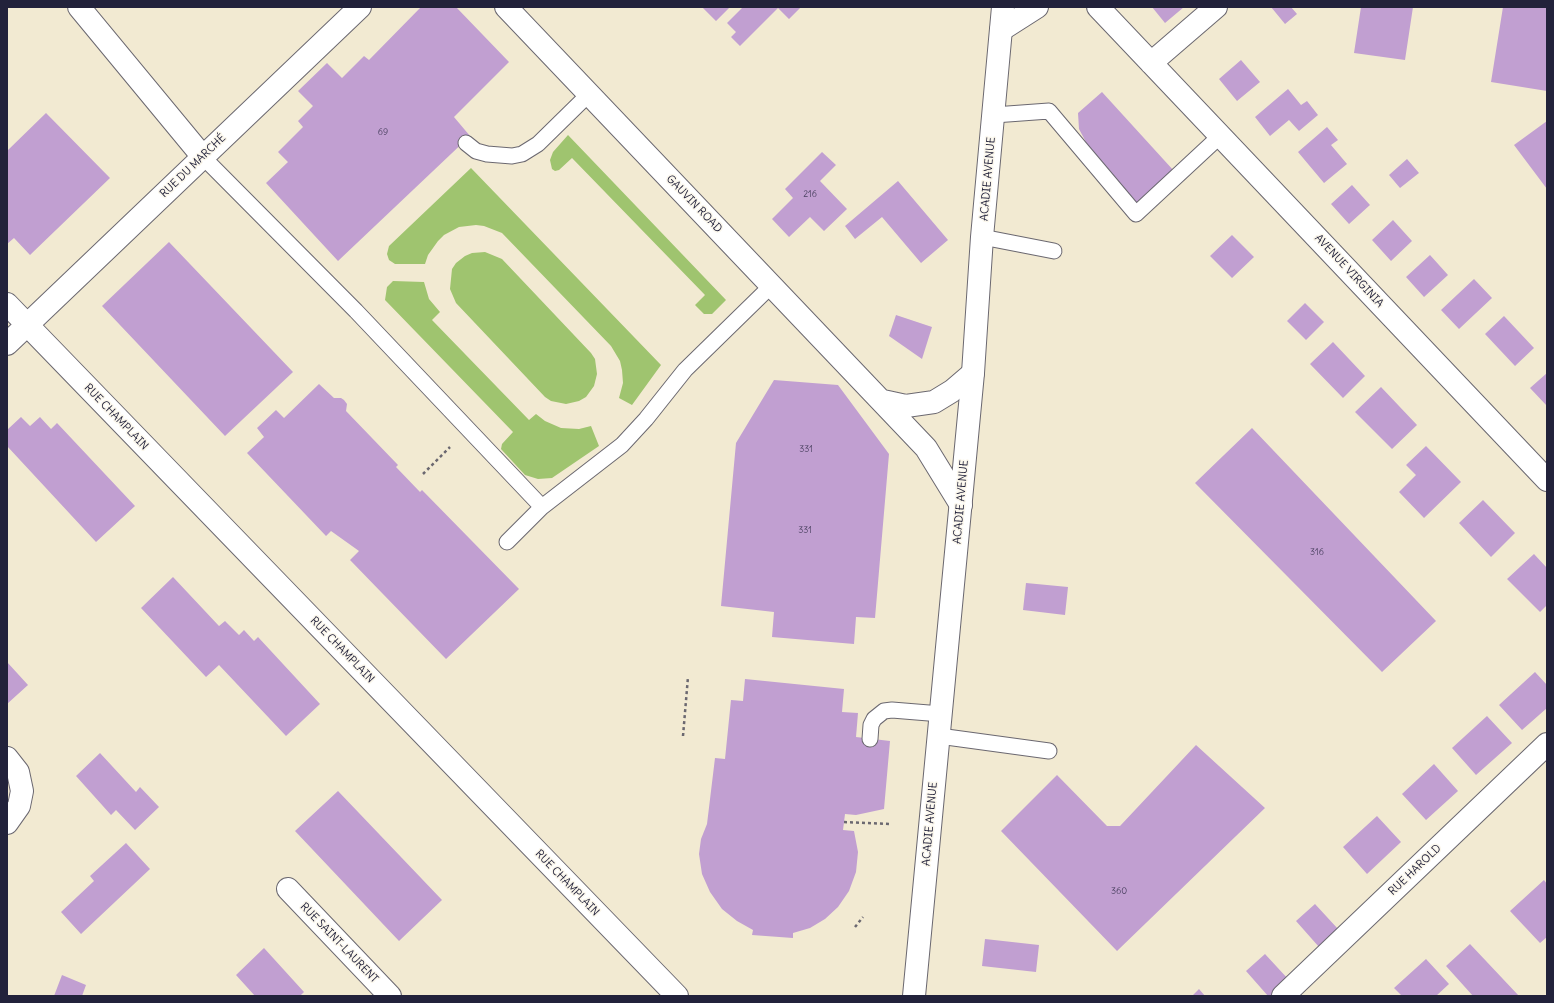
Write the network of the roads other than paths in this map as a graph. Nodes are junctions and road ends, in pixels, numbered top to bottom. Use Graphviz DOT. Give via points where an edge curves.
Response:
graph roads {
  1 [pos="79,7"];
  2 [pos="360,7"];
  3 [pos="506,7"];
  4 [pos="1003,7"];
  5 [pos="1037,7"];
  6 [pos="1098,7"];
  7 [pos="1216,7"];
  8 [pos="1001,30"];
  9 [pos="1151,63"];
  10 [pos="589,94"];
  11 [pos="994,115"];
  12 [pos="1220,136"];
  13 [pos="466,143"];
  14 [pos="203,157"];
  15 [pos="982,237"];
  16 [pos="1054,251"];
  17 [pos="772,285"];
  18 [pos="7,304"];
  19 [pos="27,325"];
  20 [pos="7,344"];
  21 [pos="973,373"];
  22 [pos="883,401"];
  23 [pos="1547,480"];
  24 [pos="961,506"];
  25 [pos="542,507"];
  26 [pos="507,542"];
  27 [pos="941,714"];
  28 [pos="939,736"];
  29 [pos="870,739"];
  30 [pos="1547,744"];
  31 [pos="1049,751"];
  32 [pos="7,758"];
  33 [pos="7,823"];
  34 [pos="288,889"];
  35 [pos="390,996"];
  36 [pos="677,996"];
  37 [pos="914,996"];
  38 [pos="1283,996"];
  1 -- 14 [label="street"];
  2 -- 14 [label="street, RUE DU MARCHÉ"];
  3 -- 10 [label="street, GAUVIN ROAD"];
  4 -- 8 [label="street, ACADIE AVENUE"];
  5 -- 8 [label="street"];
  6 -- 9 [label="street, AVENUE VIRGINIA"];
  7 -- 9 [label="street"];
  8 -- 11 [label="street, ACADIE AVENUE"];
  9 -- 12 [label="street, AVENUE VIRGINIA"];
  10 -- 13 [label="lane" via="538,144 522,154 487,154 476,151"];
  10 -- 17 [label="street, GAUVIN ROAD"];
  11 -- 12 [label="lane" via="1049,111 1136,214"];
  11 -- 15 [label="street, ACADIE AVENUE"];
  12 -- 23 [label="street, AVENUE VIRGINIA"];
  14 -- 19 [label="street, RUE DU MARCHÉ"];
  14 -- 25 [label="lane" via="356,311"];
  15 -- 16 [label="lane"];
  15 -- 21 [label="street, ACADIE AVENUE"];
  17 -- 22 [label="street, GAUVIN ROAD"];
  17 -- 25 [label="lane" via="684,370 622,445"];
  18 -- 19 [label="street, RUE CHAMPLAIN"];
  19 -- 20 [label="street, RUE DU MARCHÉ"];
  19 -- 36 [label="street, RUE CHAMPLAIN"];
  21 -- 22 [label="street" via="934,402 906,406"];
  21 -- 24 [label="street, ACADIE AVENUE"];
  22 -- 24 [label="street, GAUVIN ROAD" via="926,448"];
  24 -- 27 [label="street, ACADIE AVENUE"];
  25 -- 26 [label="lane"];
  27 -- 28 [label="street, ACADIE AVENUE"];
  27 -- 29 [label="lane" via="884,711 871,725"];
  28 -- 31 [label="lane"];
  28 -- 37 [label="street, ACADIE AVENUE"];
  30 -- 38 [label="street, RUE HAROLD"];
  32 -- 33 [label="street" via="18,772 22,791 19,806"];
  34 -- 35 [label="street, RUE SAINT-LAURENT"];
}
